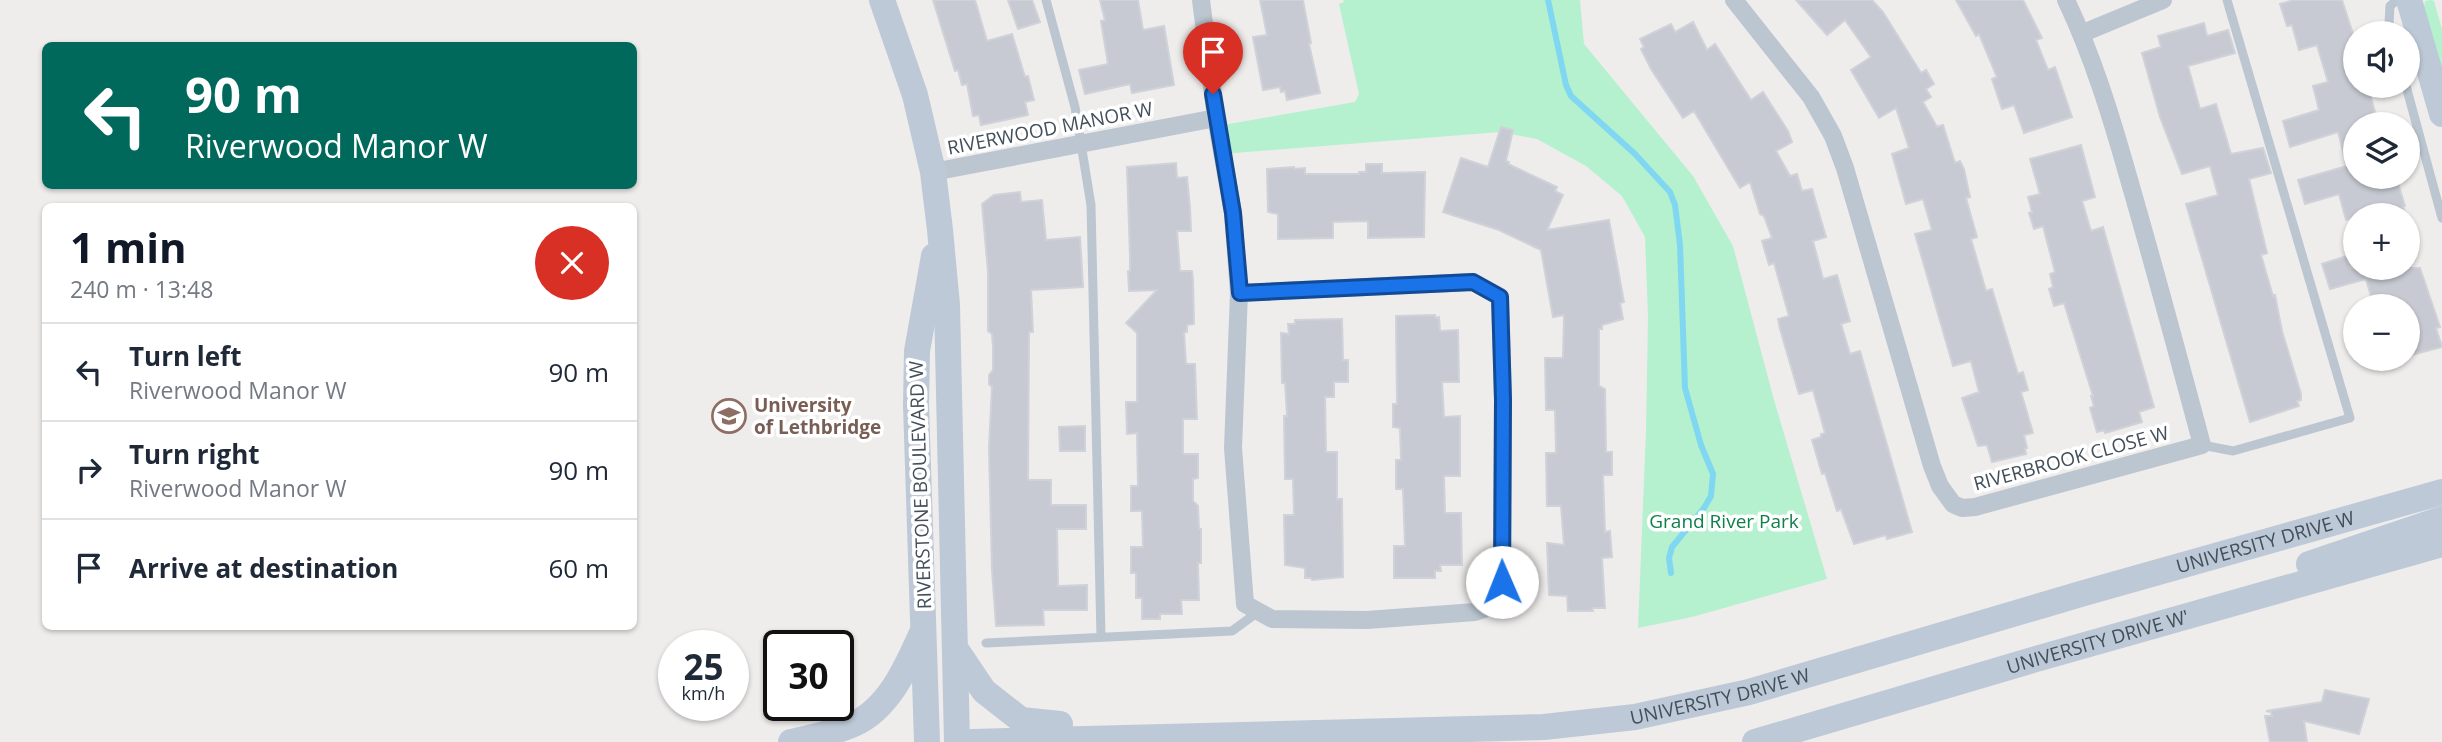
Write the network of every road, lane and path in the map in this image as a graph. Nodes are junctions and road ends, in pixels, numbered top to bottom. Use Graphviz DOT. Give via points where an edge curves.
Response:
graph roads {
  1 [pos="882,0"];
  2 [pos="1046,0"];
  3 [pos="1201,0"];
  4 [pos="1734,0"];
  5 [pos="2066,0"];
  6 [pos="2164,0"];
  7 [pos="2227,0"];
  8 [pos="2397,0"];
  9 [pos="2409,0"];
  10 [pos="2389,21"];
  11 [pos="2083,33"];
  12 [pos="2409,98"];
  13 [pos="2442,114"];
  14 [pos="1216,118"];
  15 [pos="1081,143"];
  16 [pos="933,172"];
  17 [pos="2442,218"];
  18 [pos="940,230"];
  19 [pos="1240,293"];
  20 [pos="2202,445"];
  21 [pos="2442,492"];
  22 [pos="2442,519"];
  23 [pos="2434,548"];
  24 [pos="1259,611"];
  25 [pos="924,627"];
  26 [pos="1101,638"];
  27 [pos="986,643"];
  28 [pos="955,648"];
  29 [pos="2036,659"];
  30 [pos="1400,731"];
  31 [pos="1233,735"];
  32 [pos="791,742"];
  33 [pos="927,742"];
  34 [pos="957,742"];
  35 [pos="972,742"];
  36 [pos="1338,742"];
  37 [pos="1755,742"];
  1 -- 16 [label="main road, RIVERSTONE BOULEVARD W" via="915,95"];
  2 -- 15 [label="lane"];
  3 -- 14 [label="street"];
  4 -- 20 [label="street, RIVERBROOK CLOSE W" via="1811,97 1833,136 1932,466 1952,504 1962,508 2001,501"];
  5 -- 11 [label="street"];
  6 -- 11 [label="street"];
  7 -- 20 [label="lane" via="2350,418 2233,451"];
  8 -- 10 [label="lane" via="2390,6"];
  9 -- 13 [label="main road"];
  11 -- 20 [label="street" via="2152,255"];
  12 -- 17 [label="lane"];
  14 -- 15 [label="street, RIVERWOOD MANOR W"];
  14 -- 19 [label="street" via="1233,213"];
  15 -- 16 [label="street, RIVERWOOD MANOR W"];
  15 -- 26 [label="lane" via="1091,205"];
  16 -- 18 [label="main road, RIVERSTONE BOULEVARD W"];
  18 -- 25 [label="main road, RIVERSTONE BOULEVARD W" via="917,351"];
  18 -- 28 [label="main road, RIVERSTONE BOULEVARD W" via="947,305"];
  19 -- 24 [label="street" via="1233,448 1245,604"];
  19 -- 24 [label="street" via="1473,282 1500,297 1502,603 1475,612 1367,620 1272,619"];
  21 -- 30 [label="main road, UNIVERSITY DRIVE W" via="1749,692 1635,717 1544,727"];
  22 -- 29 [label="main road"];
  23 -- 29 [label="main road, UNIVERSITY DRIVE W'"];
  24 -- 26 [label="lane" via="1232,631"];
  25 -- 32 [label="main road" via="903,674 884,701 856,723"];
  25 -- 33 [label="main road, RIVERSTONE BOULEVARD W"];
  26 -- 27 [label="lane"];
  28 -- 31 [label="main road" via="984,691 1021,720"];
  28 -- 34 [label="main road, RIVERSTONE BOULEVARD W"];
  29 -- 37 [label="main road, UNIVERSITY DRIVE W'"];
  30 -- 31 [label="main road, UNIVERSITY DRIVE W"];
  30 -- 36 [label="main road"];
  31 -- 35 [label="main road, UNIVERSITY DRIVE W"];
}
